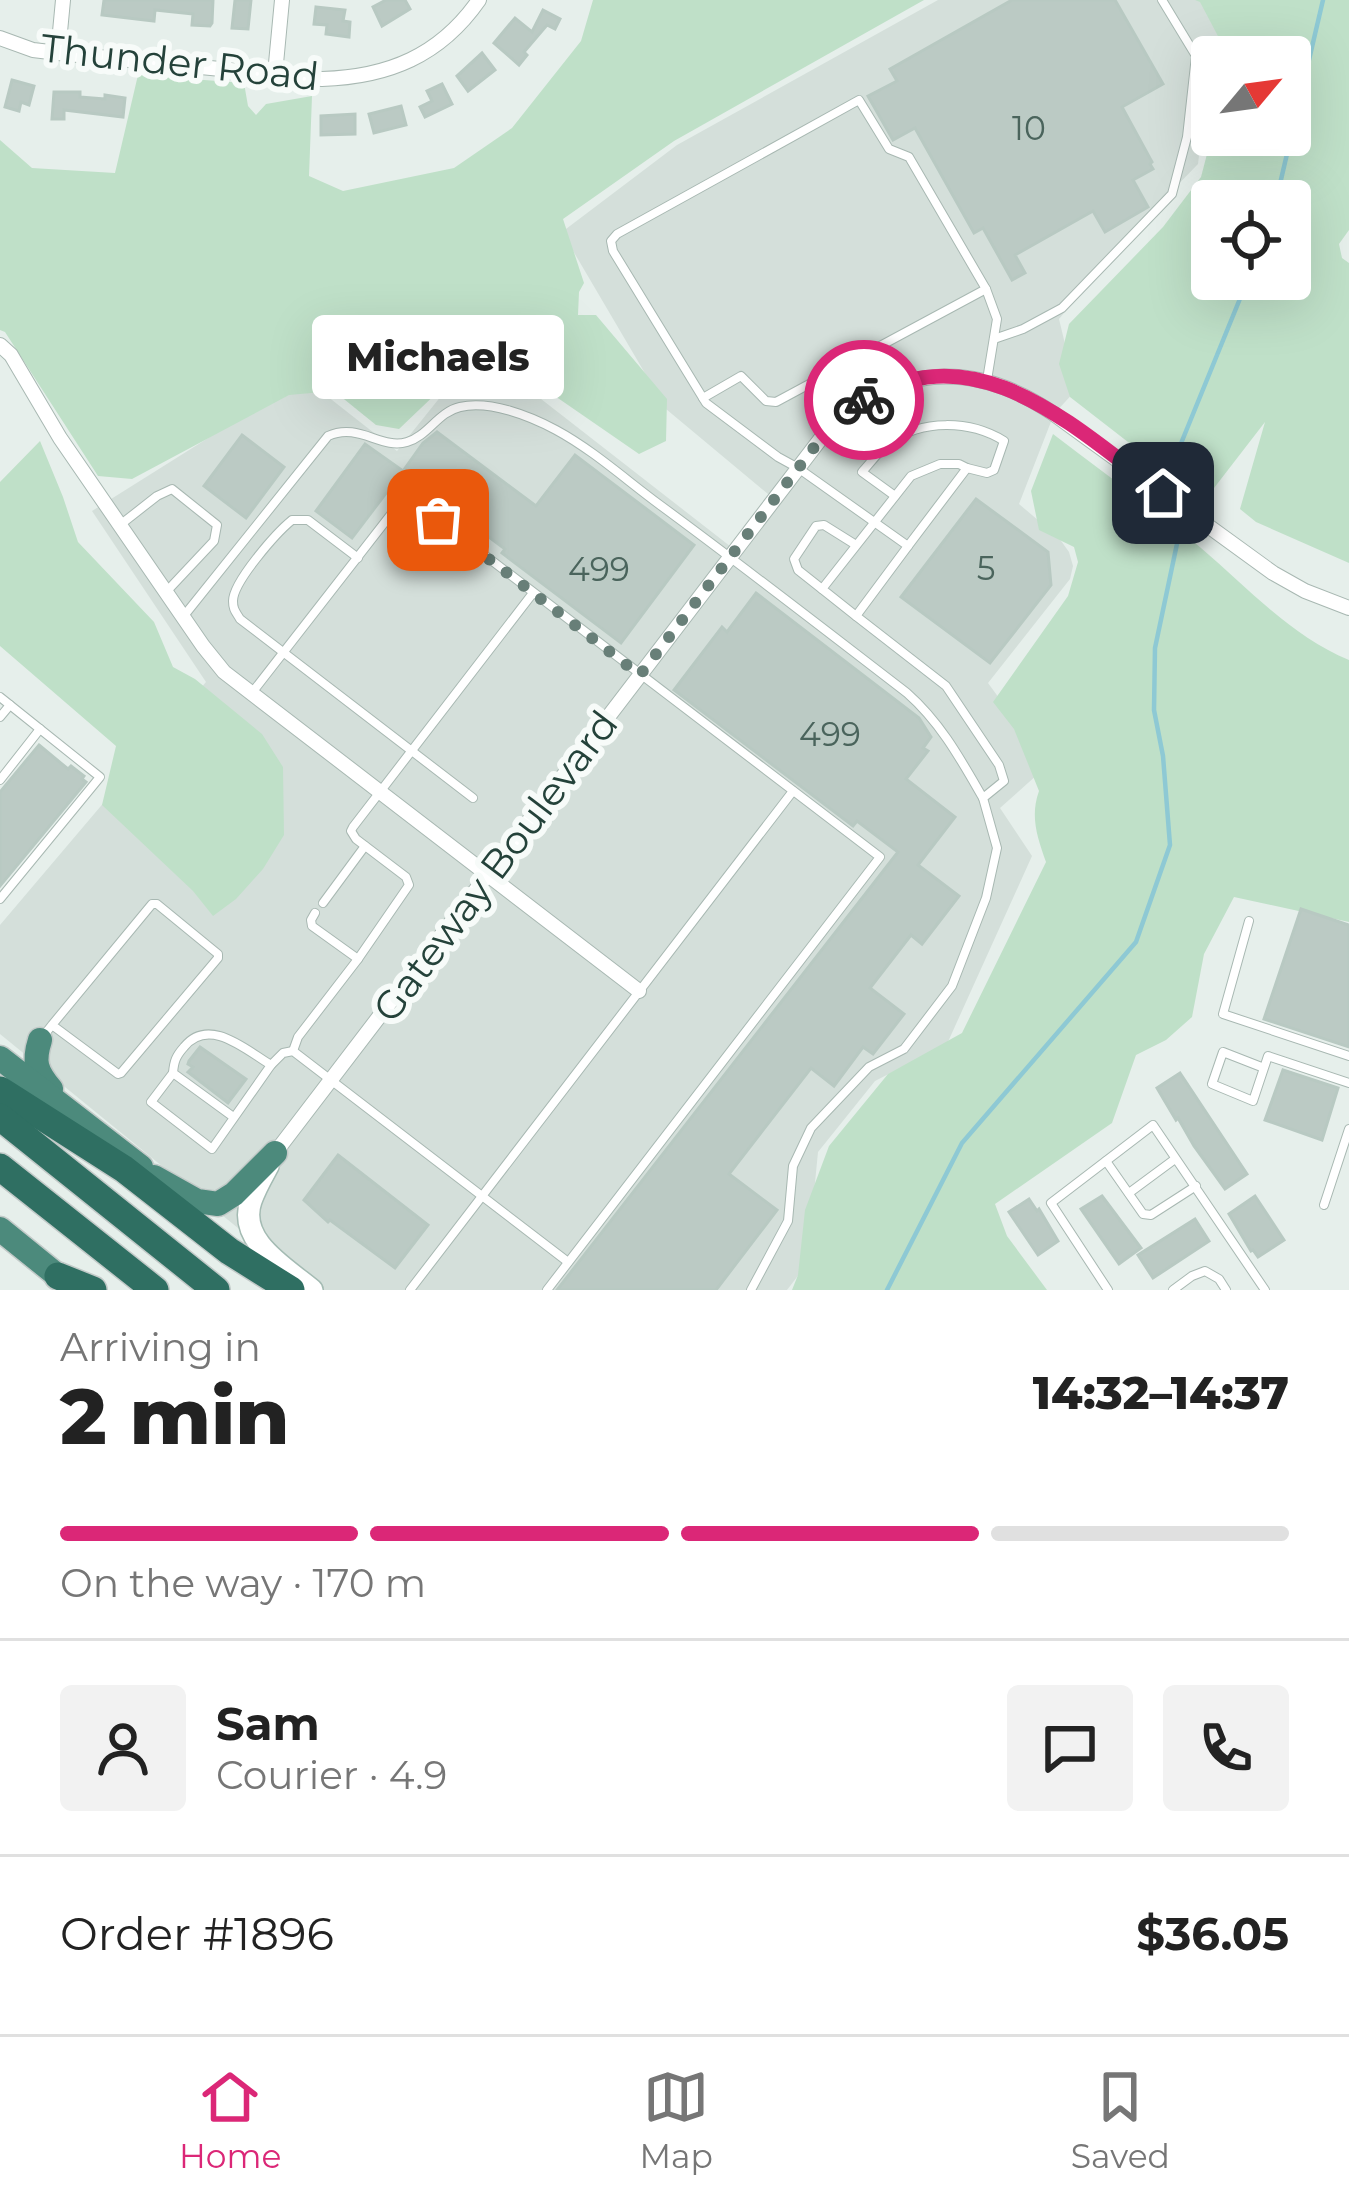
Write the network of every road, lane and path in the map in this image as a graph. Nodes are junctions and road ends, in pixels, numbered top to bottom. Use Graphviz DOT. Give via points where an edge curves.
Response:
graph roads {
  1 [pos="63,0"];
  2 [pos="282,0"];
  3 [pos="479,0"];
  4 [pos="1162,0"];
  5 [pos="0,38"];
  6 [pos="58,53"];
  7 [pos="275,74"];
  8 [pos="986,289"];
  9 [pos="994,339"];
  10 [pos="0,345"];
  11 [pos="987,380"];
  12 [pos="704,398"];
  13 [pos="798,467"];
  14 [pos="968,468"];
  15 [pos="895,496"];
  16 [pos="874,522"];
  17 [pos="120,525"];
  18 [pos="856,545"];
  19 [pos="908,546"];
  20 [pos="730,557"];
  21 [pos="358,558"];
  22 [pos="822,589"];
  23 [pos="166,592"];
  24 [pos="532,593"];
  25 [pos="1349,608"];
  26 [pos="856,616"];
  27 [pos="183,617"];
  28 [pos="284,652"];
  29 [pos="640,675"];
  30 [pos="251,694"];
  31 [pos="0,697"];
  32 [pos="10,705"];
  33 [pos="0,718"];
  34 [pos="40,729"];
  35 [pos="412,750"];
  36 [pos="0,780"];
  37 [pos="378,791"];
  38 [pos="793,791"];
  39 [pos="473,798"];
  40 [pos="983,798"];
  41 [pos="365,846"];
  42 [pos="489,874"];
  43 [pos="0,899"];
  44 [pos="323,903"];
  45 [pos="315,913"];
  46 [pos="1249,921"];
  47 [pos="358,959"];
  48 [pos="639,991"];
  49 [pos="46,1033"];
  50 [pos="0,1047"];
  51 [pos="293,1051"];
  52 [pos="1349,1056"];
  53 [pos="0,1058"];
  54 [pos="271,1065"];
  55 [pos="1264,1068"];
  56 [pos="173,1073"];
  57 [pos="332,1079"];
  58 [pos="1349,1083"];
  59 [pos="0,1090"];
  60 [pos="67,1110"];
  61 [pos="232,1116"];
  62 [pos="0,1118"];
  63 [pos="1349,1129"];
  64 [pos="275,1153"];
  65 [pos="1175,1159"];
  66 [pos="1106,1161"];
  67 [pos="0,1167"];
  68 [pos="154,1177"];
  69 [pos="1196,1186"];
  70 [pos="1129,1193"];
  71 [pos="483,1196"];
  72 [pos="1324,1205"];
  73 [pos="1,1232"];
  74 [pos="568,1262"];
  75 [pos="61,1285"];
  76 [pos="1187,1286"];
  77 [pos="93,1290"];
  78 [pos="155,1290"];
  79 [pos="216,1290"];
  80 [pos="291,1290"];
  81 [pos="312,1290"];
  82 [pos="410,1290"];
  83 [pos="547,1290"];
  84 [pos="752,1290"];
  85 [pos="1108,1290"];
  86 [pos="1173,1290"];
  87 [pos="1226,1290"];
  88 [pos="1265,1290"];
  1 -- 6 [label="street"];
  2 -- 7 [label="street"];
  3 -- 7 [label="street, Thunder Road" via="443,39 389,69 356,78"];
  4 -- 9 [label="lane" via="1196,56 1172,194 1062,308"];
  5 -- 6 [label="street, Thunder Road"];
  6 -- 7 [label="street, Thunder Road"];
  8 -- 9 [label="lane" via="997,319"];
  8 -- 12 [label="lane" via="776,402 741,376"];
  8 -- 12 [label="lane" via="909,157 890,149 855,101 611,241"];
  9 -- 11 [label="lane"];
  10 -- 17 [label="street"];
  11 -- 13 [label="street, Gateway Boulevard" via="938,376 872,395"];
  11 -- 25 [label="street, Gateway Boulevard" via="1054,414 1274,573"];
  12 -- 13 [label="lane"];
  13 -- 16 [label="lane"];
  13 -- 20 [label="street, Gateway Boulevard"];
  14 -- 15 [label="lane" via="924,469"];
  14 -- 15 [label="lane" via="994,470 1004,441 952,424 901,436 862,472"];
  14 -- 19 [label="lane"];
  15 -- 16 [label="lane"];
  16 -- 18 [label="lane"];
  16 -- 19 [label="lane"];
  17 -- 23 [label="street"];
  17 -- 23 [label="lane" via="172,489 217,525 214,541"];
  18 -- 22 [label="lane"];
  18 -- 22 [label="lane" via="816,526 794,559"];
  19 -- 26 [label="lane"];
  20 -- 27 [label="lane" via="560,432 509,411 459,406 408,442 349,431 328,436"];
  20 -- 29 [label="street, Gateway Boulevard"];
  20 -- 40 [label="lane" via="929,713"];
  21 -- 24 [label="lane" via="406,496"];
  21 -- 28 [label="lane"];
  21 -- 28 [label="lane" via="300,518 240,581 235,612"];
  22 -- 26 [label="lane"];
  23 -- 27 [label="street"];
  24 -- 29 [label="lane"];
  24 -- 35 [label="lane"];
  26 -- 40 [label="lane" via="946,686 999,765 1004,781"];
  27 -- 30 [label="street" via="217,665"];
  28 -- 30 [label="lane"];
  28 -- 35 [label="lane"];
  29 -- 38 [label="lane"];
  29 -- 42 [label="street, Gateway Boulevard"];
  30 -- 37 [label="street"];
  31 -- 32 [label="lane"];
  32 -- 33 [label="lane"];
  32 -- 34 [label="lane"];
  34 -- 36 [label="lane"];
  34 -- 43 [label="lane" via="100,777"];
  35 -- 37 [label="lane"];
  35 -- 39 [label="lane"];
  37 -- 41 [label="lane" via="351,831"];
  37 -- 42 [label="street"];
  38 -- 48 [label="lane"];
  38 -- 74 [label="lane" via="880,857"];
  40 -- 84 [label="lane" via="997,848 952,986 904,1049 869,1067 811,1127 793,1166 788,1221"];
  41 -- 44 [label="lane"];
  41 -- 47 [label="lane" via="409,884"];
  42 -- 48 [label="street"];
  42 -- 57 [label="street, Gateway Boulevard"];
  45 -- 47 [label="lane" via="313,926"];
  46 -- 52 [label="lane" via="1222,1014"];
  47 -- 51 [label="lane"];
  48 -- 71 [label="lane"];
  49 -- 49 [label="lane" via="152,904 218,954 118,1075"];
  49 -- 50 [label="highway" via="20,1051"];
  49 -- 60 [label="highway" via="37,1070"];
  51 -- 54 [label="lane"];
  51 -- 57 [label="lane"];
  53 -- 60 [label="highway"];
  54 -- 56 [label="lane" via="206,1033 174,1058"];
  54 -- 61 [label="lane"];
  55 -- 55 [label="lane" via="1253,1101 1212,1084 1223,1052"];
  55 -- 58 [label="lane" via="1268,1056"];
  56 -- 61 [label="lane"];
  56 -- 61 [label="lane" via="151,1102 212,1149"];
  57 -- 64 [label="street, Gateway Boulevard"];
  57 -- 71 [label="lane"];
  59 -- 80 [label="highway"];
  60 -- 68 [label="highway"];
  62 -- 79 [label="highway"];
  63 -- 72 [label="lane"];
  64 -- 68 [label="highway" via="218,1204"];
  64 -- 81 [label="main road" via="250,1203 250,1226 259,1244"];
  65 -- 66 [label="lane" via="1153,1125"];
  65 -- 69 [label="lane"];
  65 -- 70 [label="lane"];
  66 -- 70 [label="lane"];
  66 -- 85 [label="lane" via="1052,1204"];
  67 -- 78 [label="highway"];
  68 -- 80 [label="highway"];
  69 -- 70 [label="lane" via="1151,1215"];
  69 -- 88 [label="lane"];
  71 -- 74 [label="lane"];
  71 -- 82 [label="lane"];
  73 -- 75 [label="highway"];
  74 -- 83 [label="lane"];
  75 -- 77 [label="highway"];
  76 -- 86 [label="lane"];
  76 -- 87 [label="lane" via="1205,1270"];
}
